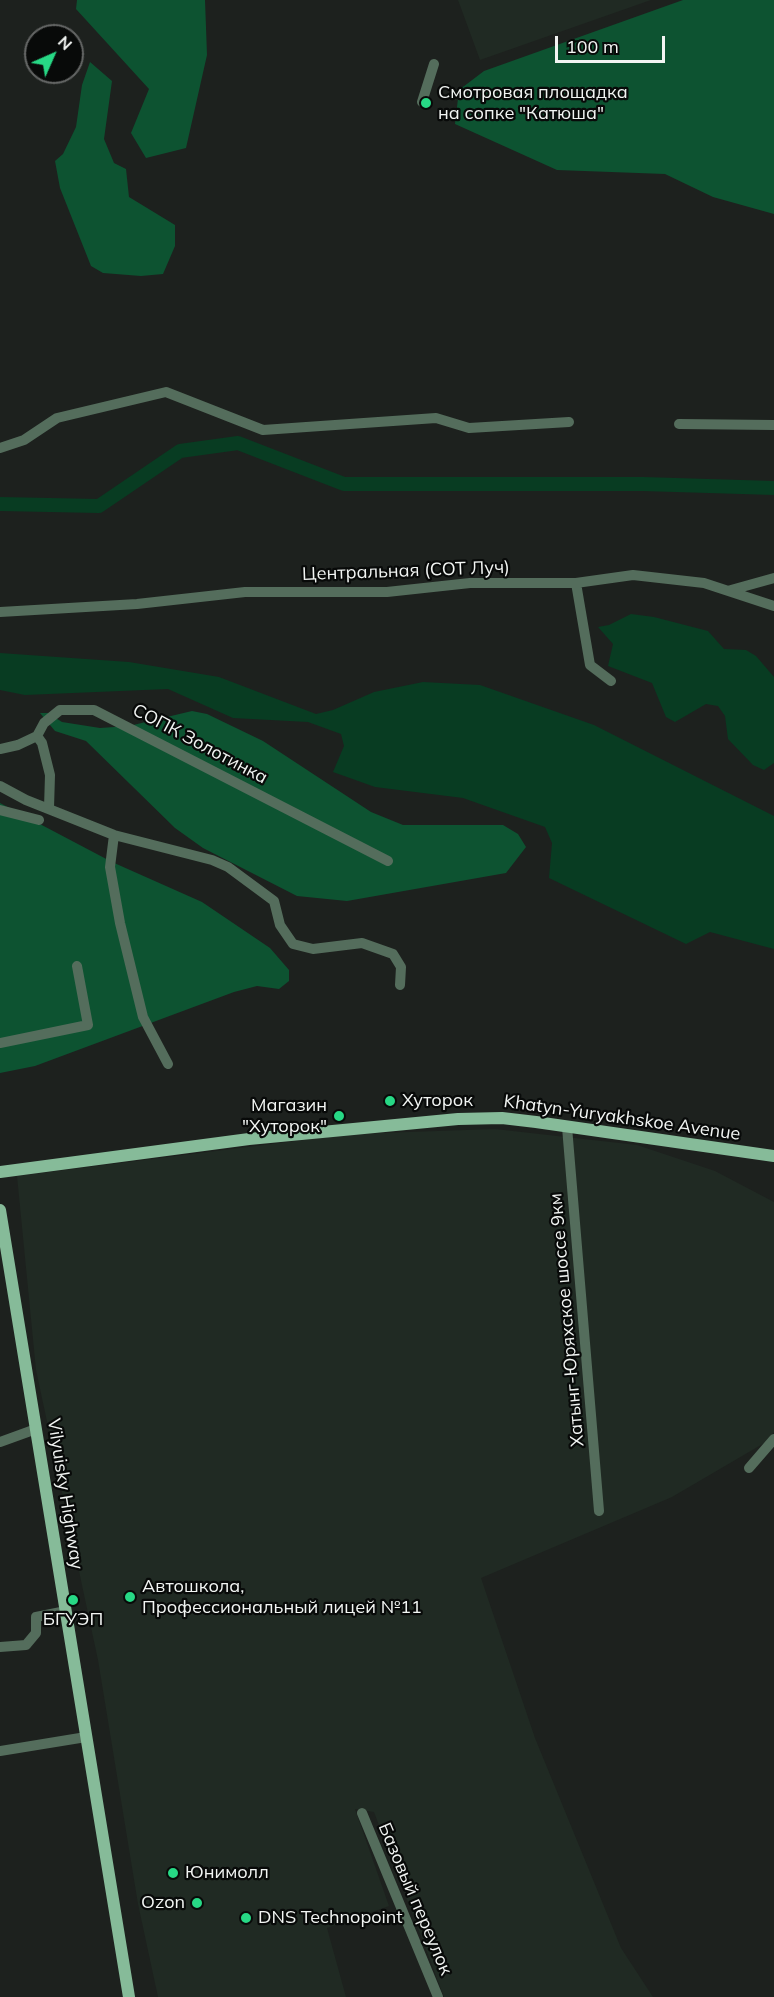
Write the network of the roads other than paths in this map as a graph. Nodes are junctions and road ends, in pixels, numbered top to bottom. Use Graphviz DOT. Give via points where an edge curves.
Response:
graph roads {
  1 [pos="434,64"];
  2 [pos="426,103"];
  3 [pos="569,422"];
  4 [pos="679,423"];
  5 [pos="774,425"];
  6 [pos="0,448"];
  7 [pos="774,578"];
  8 [pos="576,583"];
  9 [pos="731,590"];
  10 [pos="774,606"];
  11 [pos="0,612"];
  12 [pos="611,681"];
  13 [pos="37,736"];
  14 [pos="0,749"];
  15 [pos="0,786"];
  16 [pos="49,808"];
  17 [pos="0,810"];
  18 [pos="39,820"];
  19 [pos="114,834"];
  20 [pos="388,861"];
  21 [pos="77,966"];
  22 [pos="399,985"];
  23 [pos="0,1042"];
  24 [pos="168,1064"];
  25 [pos="567,1127"];
  26 [pos="774,1156"];
  27 [pos="0,1172"];
  28 [pos="0,1210"];
  29 [pos="36,1429"];
  30 [pos="774,1439"];
  31 [pos="0,1442"];
  32 [pos="749,1468"];
  33 [pos="599,1511"];
  34 [pos="66,1611"];
  35 [pos="0,1647"];
  36 [pos="86,1737"];
  37 [pos="0,1751"];
  38 [pos="362,1813"];
  39 [pos="129,1997"];
  40 [pos="438,1997"];
  1 -- 2 [label="street" via="422,102"];
  3 -- 6 [label="street" via="469,428 436,418 263,430 166,392 57,418 24,440"];
  4 -- 5 [label="street"];
  7 -- 9 [label="street"];
  8 -- 9 [label="street, Центральная (СОТ Луч)" via="652,575"];
  8 -- 11 [label="street, Центральная (СОТ Луч)" via="470,583 387,592 244,592 137,604"];
  8 -- 12 [label="street" via="590,665"];
  9 -- 10 [label="street, Центральная (СОТ Луч)"];
  13 -- 14 [label="street, СОПК Золотинка"];
  13 -- 16 [label="street" via="50,775"];
  13 -- 20 [label="street, СОПК Золотинка" via="44,723 60,710 105,713"];
  15 -- 16 [label="street"];
  16 -- 19 [label="street"];
  17 -- 18 [label="street"];
  19 -- 22 [label="street" via="228,867 274,902 280,925 293,944 313,949 362,943 393,954 400,967"];
  19 -- 24 [label="street" via="110,867 123,934 143,1017"];
  21 -- 23 [label="street" via="88,1025"];
  25 -- 26 [label="main road, Khatyn-Yuryakhskoe Avenue"];
  25 -- 27 [label="main road, Khatyn-Yuryakhskoe Avenue" via="502,1118 458,1119 345,1128"];
  25 -- 33 [label="street, Хатынг-Юряхское шоссе 9км"];
  28 -- 29 [label="main road, Vilyuisky Highway"];
  29 -- 31 [label="street"];
  29 -- 34 [label="main road, Vilyuisky Highway"];
  30 -- 32 [label="street"];
  34 -- 35 [label="street" via="36,1617 36,1633 26,1646"];
  34 -- 36 [label="main road, Vilyuisky Highway"];
  36 -- 37 [label="street"];
  36 -- 39 [label="main road, Vilyuisky Highway"];
  38 -- 40 [label="street, Базовый переулок"];
}
